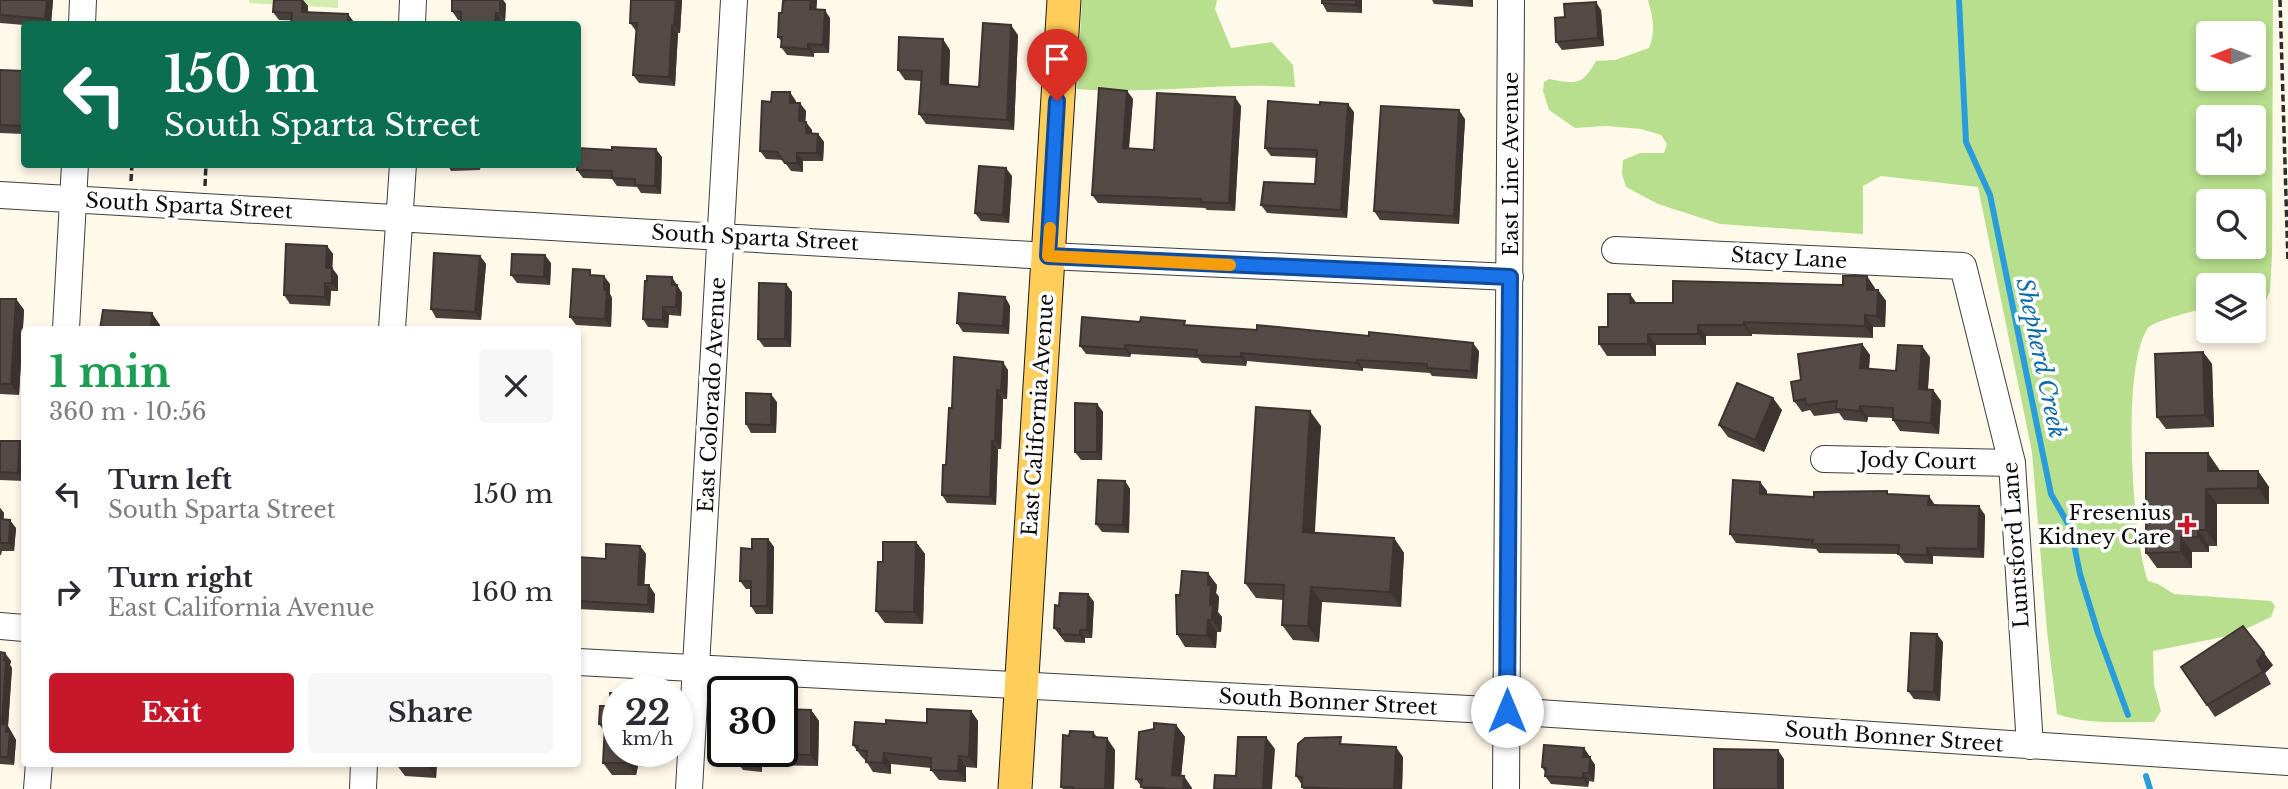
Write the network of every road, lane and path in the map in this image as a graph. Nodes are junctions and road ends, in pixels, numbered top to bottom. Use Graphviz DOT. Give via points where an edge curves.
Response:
graph roads {
  1 [pos="83,0"];
  2 [pos="413,0"];
  3 [pos="734,0"];
  4 [pos="1064,0"];
  5 [pos="1511,0"];
  6 [pos="2280,0"];
  7 [pos="82,21"];
  8 [pos="412,21"];
  9 [pos="75,168"];
  10 [pos="132,168"];
  11 [pos="206,168"];
  12 [pos="403,168"];
  13 [pos="130,187"];
  14 [pos="204,192"];
  15 [pos="0,195"];
  16 [pos="74,199"];
  17 [pos="400,218"];
  18 [pos="720,235"];
  19 [pos="1615,250"];
  20 [pos="1048,256"];
  21 [pos="2288,262"];
  22 [pos="1963,266"];
  23 [pos="1510,277"];
  24 [pos="65,326"];
  25 [pos="393,326"];
  26 [pos="1824,459"];
  27 [pos="2012,463"];
  28 [pos="0,626"];
  29 [pos="21,628"];
  30 [pos="581,662"];
  31 [pos="696,669"];
  32 [pos="1021,686"];
  33 [pos="1507,711"];
  34 [pos="2030,746"];
  35 [pos="2288,762"];
  36 [pos="38,767"];
  37 [pos="364,767"];
  38 [pos="37,789"];
  39 [pos="363,789"];
  40 [pos="689,789"];
  41 [pos="1015,789"];
  42 [pos="1506,789"];
  1 -- 7 [label="street"];
  2 -- 8 [label="street"];
  3 -- 18 [label="street, East Colorado Avenue"];
  4 -- 20 [label="main road, East California Avenue"];
  5 -- 23 [label="street, East Line Avenue"];
  6 -- 21 [label="path"];
  9 -- 16 [label="street"];
  10 -- 13 [label="path"];
  11 -- 14 [label="path"];
  12 -- 17 [label="street"];
  15 -- 16 [label="street, South Sparta Street"];
  16 -- 17 [label="street, South Sparta Street"];
  16 -- 24 [label="street"];
  17 -- 18 [label="street, South Sparta Street"];
  17 -- 25 [label="street"];
  18 -- 20 [label="street, South Sparta Street"];
  18 -- 31 [label="street, East Colorado Avenue"];
  19 -- 22 [label="street, Stacy Lane"];
  20 -- 23 [label="street, South Sparta Street"];
  20 -- 32 [label="main road, East California Avenue"];
  22 -- 27 [label="street, Luntsford Lane"];
  23 -- 33 [label="street, East Line Avenue"];
  26 -- 27 [label="street, Jody Court"];
  27 -- 34 [label="street, Luntsford Lane"];
  28 -- 29 [label="street"];
  30 -- 31 [label="street, South Bonner Street"];
  31 -- 32 [label="street, South Bonner Street"];
  31 -- 40 [label="street, East Colorado Avenue"];
  32 -- 33 [label="street, South Bonner Street"];
  32 -- 41 [label="main road, East California Avenue"];
  33 -- 34 [label="street, South Bonner Street"];
  33 -- 42 [label="street, East Line Avenue"];
  34 -- 35 [label="street, South Bonner Street"];
  36 -- 38 [label="street"];
  37 -- 39 [label="street"];
}
